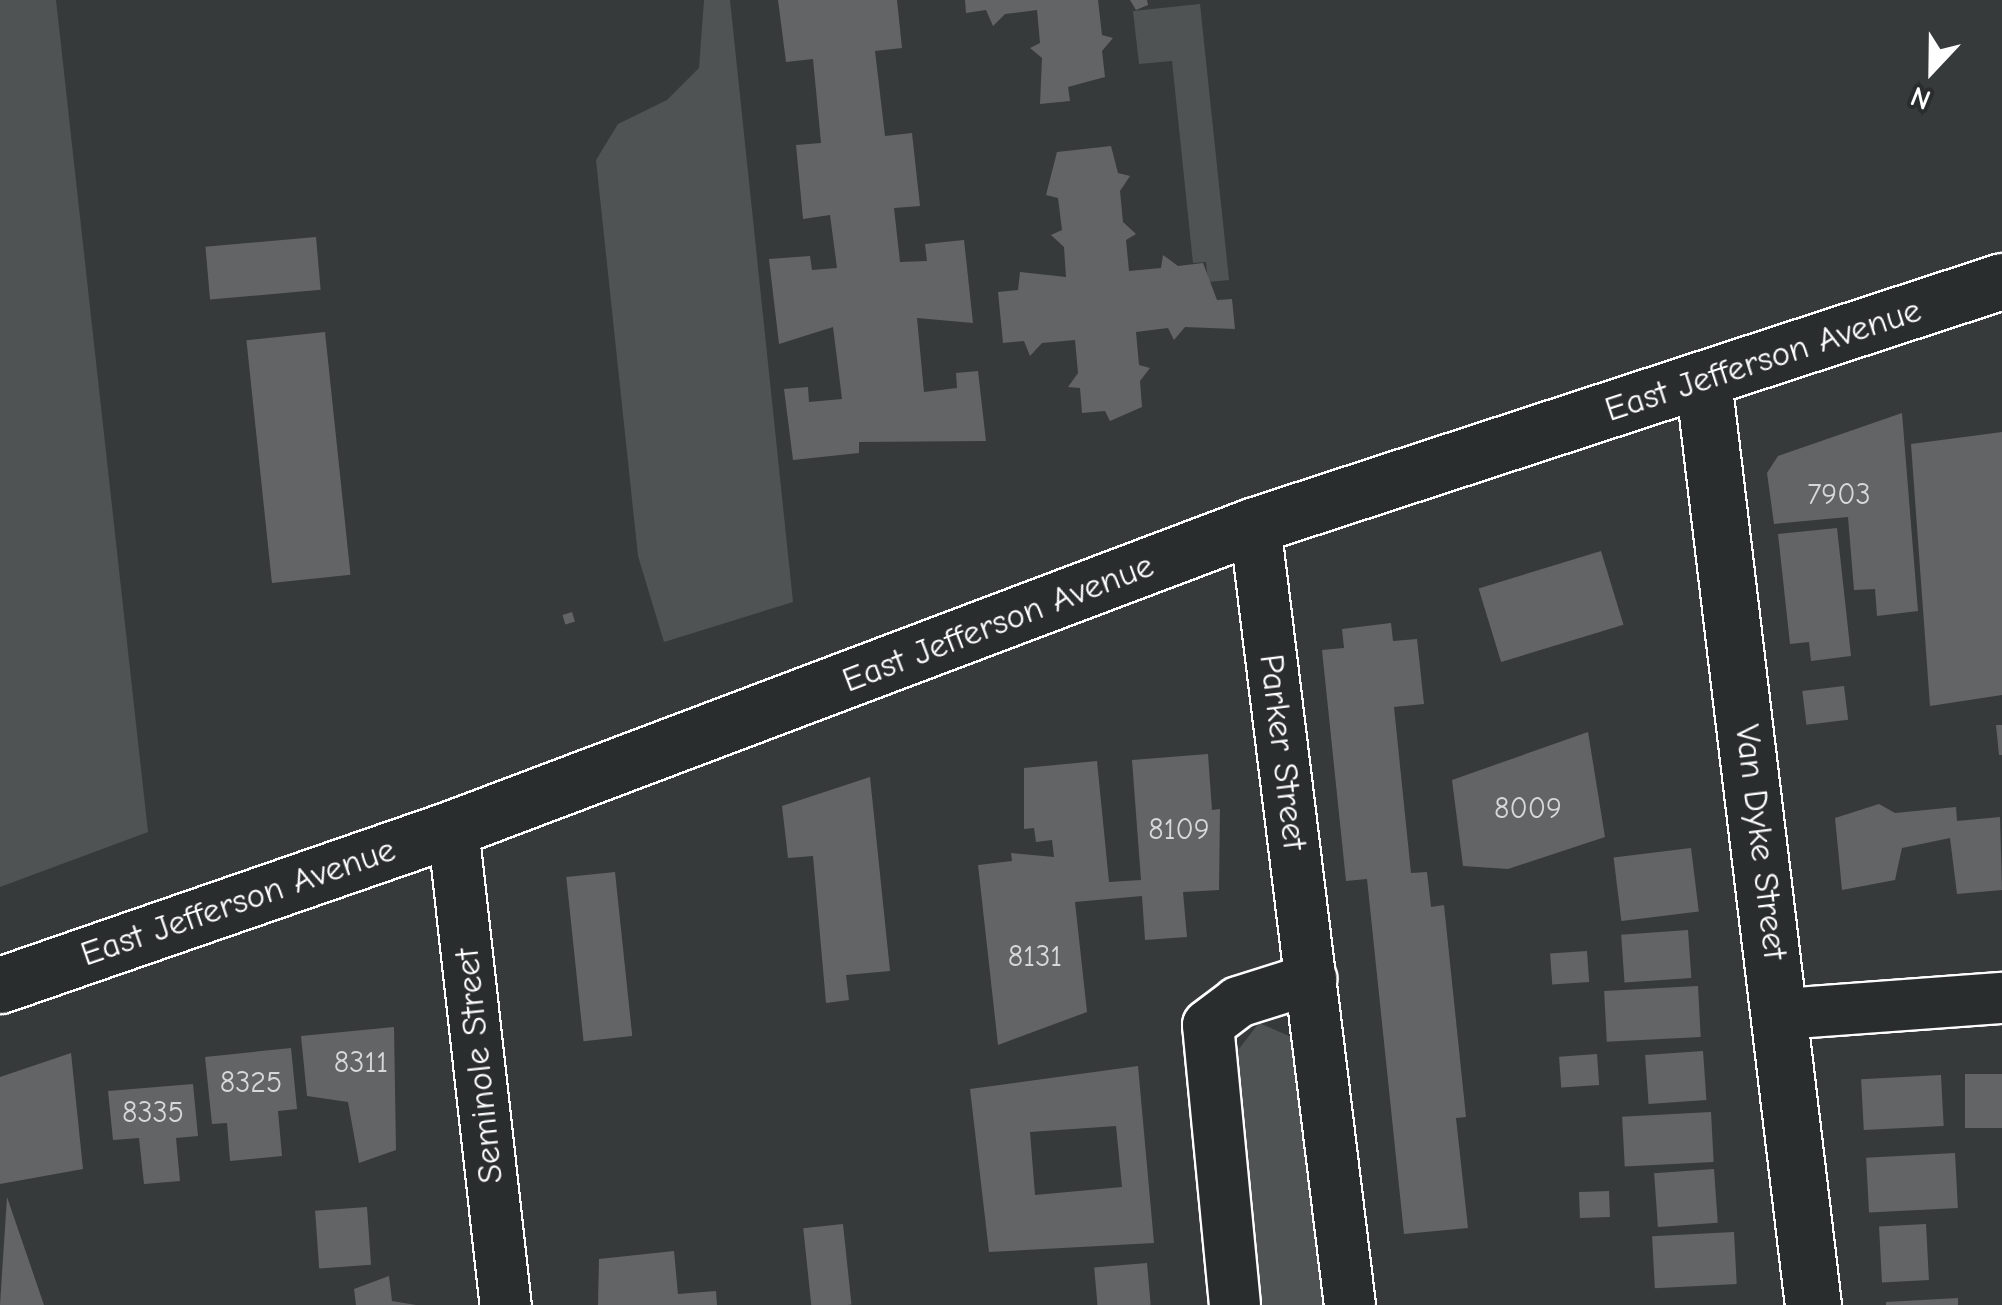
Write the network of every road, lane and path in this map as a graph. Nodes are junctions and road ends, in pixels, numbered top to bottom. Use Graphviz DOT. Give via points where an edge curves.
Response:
graph roads {
  1 [pos="2002,281"];
  2 [pos="1703,380"];
  3 [pos="1255,526"];
  4 [pos="453,828"];
  5 [pos="1311,979"];
  6 [pos="0,985"];
  7 [pos="2002,998"];
  8 [pos="1782,1014"];
  9 [pos="506,1305"];
  10 [pos="1234,1305"];
  11 [pos="1350,1305"];
  12 [pos="1814,1305"];
  1 -- 2 [label="main road, East Jefferson Avenue"];
  2 -- 3 [label="main road, East Jefferson Avenue"];
  2 -- 8 [label="main road, Van Dyke Street"];
  3 -- 4 [label="main road, East Jefferson Avenue"];
  3 -- 5 [label="street, Parker Street"];
  4 -- 6 [label="main road, East Jefferson Avenue"];
  4 -- 9 [label="street, Seminole Street"];
  5 -- 10 [label="street" via="1238,1002 1208,1025"];
  5 -- 11 [label="street, Parker Street"];
  7 -- 8 [label="street"];
  8 -- 12 [label="main road, Van Dyke Street"];
}
